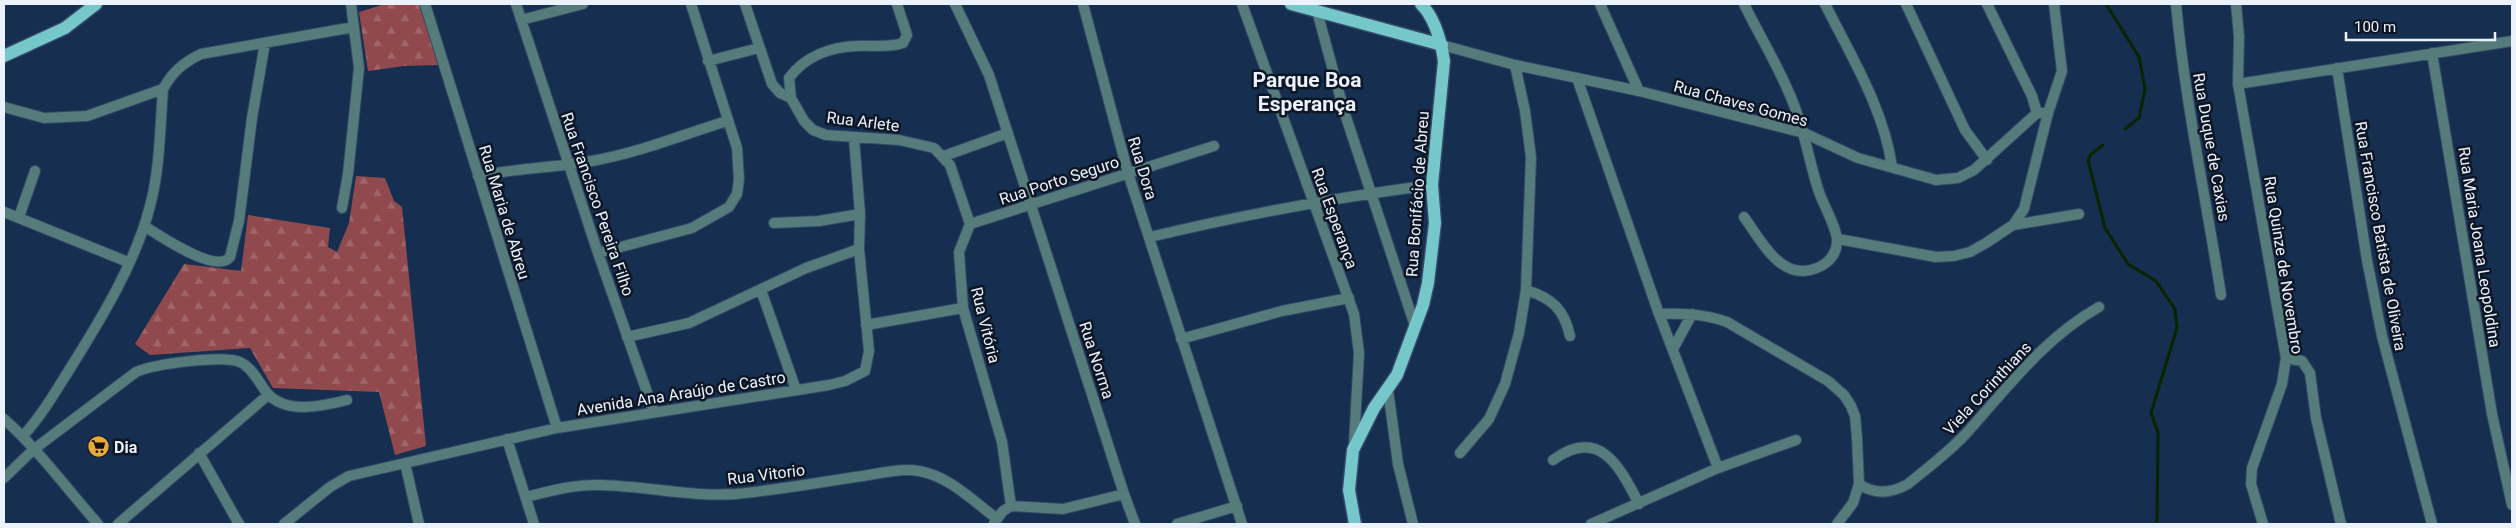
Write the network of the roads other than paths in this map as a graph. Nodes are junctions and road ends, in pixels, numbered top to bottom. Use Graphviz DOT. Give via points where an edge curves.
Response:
graph roads {
  1 [pos="96,4"];
  2 [pos="351,4"];
  3 [pos="425,4"];
  4 [pos="516,4"];
  5 [pos="583,4"];
  6 [pos="691,4"];
  7 [pos="745,4"];
  8 [pos="897,4"];
  9 [pos="955,4"];
  10 [pos="1083,4"];
  11 [pos="1242,4"];
  12 [pos="1291,4"];
  13 [pos="1422,4"];
  14 [pos="1600,4"];
  15 [pos="1744,4"];
  16 [pos="1826,4"];
  17 [pos="1906,4"];
  18 [pos="1987,4"];
  19 [pos="2054,4"];
  20 [pos="2176,4"];
  21 [pos="2236,4"];
  22 [pos="1317,11"];
  23 [pos="521,20"];
  24 [pos="354,27"];
  25 [pos="2512,41"];
  26 [pos="265,43"];
  27 [pos="1442,45"];
  28 [pos="758,48"];
  29 [pos="2432,53"];
  30 [pos="4,56"];
  31 [pos="708,61"];
  32 [pos="1515,65"];
  33 [pos="2337,68"];
  34 [pos="1577,78"];
  35 [pos="2238,84"];
  36 [pos="163,89"];
  37 [pos="1639,91"];
  38 [pos="791,98"];
  39 [pos="4,107"];
  40 [pos="2042,113"];
  41 [pos="727,122"];
  42 [pos="1008,133"];
  43 [pos="1804,134"];
  44 [pos="854,138"];
  45 [pos="1214,146"];
  46 [pos="944,156"];
  47 [pos="1987,160"];
  48 [pos="569,165"];
  49 [pos="1892,167"];
  50 [pos="35,171"];
  51 [pos="1128,173"];
  52 [pos="478,176"];
  53 [pos="1432,186"];
  54 [pos="1371,193"];
  55 [pos="1312,203"];
  56 [pos="1031,205"];
  57 [pos="342,208"];
  58 [pos="4,212"];
  59 [pos="860,214"];
  60 [pos="2079,214"];
  61 [pos="19,217"];
  62 [pos="1744,217"];
  63 [pos="774,223"];
  64 [pos="970,224"];
  65 [pos="2013,225"];
  66 [pos="144,226"];
  67 [pos="1150,237"];
  68 [pos="1838,240"];
  69 [pos="859,249"];
  70 [pos="598,253"];
  71 [pos="128,262"];
  72 [pos="761,290"];
  73 [pos="1526,290"];
  74 [pos="2222,295"];
  75 [pos="1349,298"];
  76 [pos="2099,307"];
  77 [pos="963,308"];
  78 [pos="1659,314"];
  79 [pos="1692,314"];
  80 [pos="866,326"];
  81 [pos="1415,326"];
  82 [pos="1570,336"];
  83 [pos="627,337"];
  84 [pos="1181,339"];
  85 [pos="1673,349"];
  86 [pos="2286,358"];
  87 [pos="796,390"];
  88 [pos="1388,390"];
  89 [pos="268,394"];
  90 [pos="347,400"];
  91 [pos="654,412"];
  92 [pos="4,419"];
  93 [pos="557,428"];
  94 [pos="24,436"];
  95 [pos="507,439"];
  96 [pos="1796,440"];
  97 [pos="33,450"];
  98 [pos="1353,450"];
  99 [pos="199,453"];
  100 [pos="1460,453"];
  101 [pos="1552,460"];
  102 [pos="405,463"];
  103 [pos="1718,468"];
  104 [pos="4,478"];
  105 [pos="1859,484"];
  106 [pos="1124,494"];
  107 [pos="526,497"];
  108 [pos="1639,504"];
  109 [pos="2512,504"];
  110 [pos="1012,506"];
  111 [pos="1237,506"];
  112 [pos="995,521"];
  113 [pos="98,524"];
  114 [pos="118,524"];
  115 [pos="239,524"];
  116 [pos="284,524"];
  117 [pos="419,524"];
  118 [pos="534,524"];
  119 [pos="1135,524"];
  120 [pos="1177,524"];
  121 [pos="1242,524"];
  122 [pos="1355,524"];
  123 [pos="1413,524"];
  124 [pos="1591,524"];
  125 [pos="1837,524"];
  126 [pos="2263,524"];
  127 [pos="2341,524"];
  128 [pos="2432,524"];
  1 -- 30 [label="main road" via="65,28"];
  2 -- 24 [label="street"];
  3 -- 52 [label="street, Rua Maria de Abreu"];
  4 -- 23 [label="street, Rua Francisco Pereira Filho"];
  5 -- 23 [label="street"];
  6 -- 31 [label="street"];
  7 -- 28 [label="street"];
  8 -- 38 [label="street" via="907,34 903,43 855,46 818,54 805,61 789,78"];
  9 -- 42 [label="street, Rua Norma" via="989,75"];
  10 -- 51 [label="street, Rua Dora"];
  11 -- 55 [label="street, Rua Esperança"];
  12 -- 22 [label="main road"];
  13 -- 27 [label="main road, Rua Bonifácio de Abreu"];
  14 -- 37 [label="street"];
  15 -- 43 [label="street" via="1794,104"];
  16 -- 49 [label="street" via="1880,118 1890,146"];
  17 -- 47 [label="street" via="1965,130"];
  18 -- 40 [label="street"];
  19 -- 40 [label="street" via="2062,71"];
  20 -- 74 [label="street, Rua Duque de Caxias" via="2187,98"];
  21 -- 35 [label="street, Rua Quinze de Novembro"];
  22 -- 27 [label="main road"];
  22 -- 54 [label="street" via="1344,111"];
  23 -- 48 [label="street, Rua Francisco Pereira Filho"];
  24 -- 26 [label="street"];
  24 -- 57 [label="street" via="359,68"];
  25 -- 29 [label="street"];
  26 -- 36 [label="street" via="201,54 171,74"];
  26 -- 66 [label="street" via="239,221 230,257 222,263 213,262"];
  27 -- 32 [label="street, Rua Chaves Gomes"];
  27 -- 53 [label="main road, Rua Bonifácio de Abreu" via="1444,61"];
  28 -- 31 [label="street"];
  28 -- 38 [label="street" via="772,84"];
  29 -- 33 [label="street"];
  29 -- 109 [label="street, Rua Maria Joana Leopoldina" via="2492,414"];
  31 -- 41 [label="street"];
  32 -- 34 [label="street, Rua Chaves Gomes"];
  32 -- 73 [label="street" via="1531,157"];
  33 -- 35 [label="street"];
  33 -- 128 [label="street, Rua Francisco Batista de Oliveira" via="2382,336"];
  34 -- 37 [label="street, Rua Chaves Gomes"];
  34 -- 78 [label="street"];
  35 -- 86 [label="street, Rua Quinze de Novembro"];
  36 -- 39 [label="street" via="87,116 44,118"];
  36 -- 66 [label="street" via="154,186"];
  37 -- 43 [label="street, Rua Chaves Gomes"];
  38 -- 44 [label="street, Rua Arlete" via="804,122 813,130"];
  40 -- 47 [label="street, Rua Chaves Gomes"];
  40 -- 65 [label="street" via="2029,194"];
  41 -- 48 [label="street" via="634,152"];
  41 -- 70 [label="street" via="739,163 737,194 729,208 692,228"];
  42 -- 46 [label="street"];
  42 -- 56 [label="street, Rua Norma"];
  43 -- 49 [label="street, Rua Chaves Gomes" via="1839,150"];
  43 -- 68 [label="street" via="1818,189"];
  44 -- 46 [label="street, Rua Arlete" via="899,140 934,148"];
  44 -- 59 [label="street, Avenida Ana Araújo de Castro"];
  45 -- 51 [label="street, Rua Porto Seguro"];
  46 -- 64 [label="street" via="958,184"];
  47 -- 49 [label="street, Rua Chaves Gomes" via="1967,175 1949,180 1936,180"];
  48 -- 52 [label="street"];
  48 -- 70 [label="street, Rua Francisco Pereira Filho"];
  50 -- 61 [label="street"];
  51 -- 56 [label="street, Rua Porto Seguro"];
  51 -- 67 [label="street, Rua Dora"];
  52 -- 93 [label="street, Rua Maria de Abreu"];
  53 -- 54 [label="street"];
  53 -- 81 [label="main road, Rua Bonifácio de Abreu" via="1435,223 1432,257 1423,305"];
  54 -- 55 [label="street"];
  54 -- 81 [label="street"];
  55 -- 67 [label="street"];
  55 -- 75 [label="street, Rua Esperança"];
  56 -- 64 [label="street, Rua Porto Seguro"];
  56 -- 106 [label="street, Rua Norma"];
  58 -- 61 [label="street"];
  59 -- 63 [label="street" via="820,221"];
  59 -- 69 [label="street, Avenida Ana Araújo de Castro"];
  60 -- 65 [label="street"];
  61 -- 71 [label="street"];
  62 -- 68 [label="street" via="1766,248 1792,270 1810,270 1827,263"];
  64 -- 77 [label="street, Rua Vitória" via="959,252"];
  65 -- 68 [label="street" via="1970,252 1954,256"];
  66 -- 71 [label="street"];
  67 -- 84 [label="street, Rua Dora"];
  69 -- 72 [label="street" via="806,268"];
  69 -- 80 [label="street, Avenida Ana Araújo de Castro"];
  70 -- 83 [label="street, Rua Francisco Pereira Filho"];
  71 -- 94 [label="street" via="88,340"];
  72 -- 83 [label="street" via="689,323"];
  72 -- 87 [label="street"];
  73 -- 82 [label="street" via="1554,302 1564,316"];
  73 -- 100 [label="street" via="1519,332 1500,397 1489,420"];
  75 -- 84 [label="street" via="1282,311"];
  75 -- 98 [label="street, Rua Esperança" via="1359,353"];
  76 -- 105 [label="street, Viela Corinthians" via="2071,326 2020,370 1953,446 1914,479 1896,490 1873,491"];
  77 -- 80 [label="street"];
  77 -- 110 [label="street, Rua Vitória" via="1002,442"];
  78 -- 79 [label="street"];
  78 -- 85 [label="street"];
  79 -- 85 [label="street"];
  79 -- 105 [label="street" via="1726,322 1820,376 1844,395 1855,416"];
  80 -- 87 [label="street, Avenida Ana Araújo de Castro" via="869,351 865,371 845,381"];
  81 -- 88 [label="main road, Rua Bonifácio de Abreu"];
  83 -- 91 [label="street, Rua Francisco Pereira Filho"];
  84 -- 111 [label="street, Rua Dora"];
  85 -- 103 [label="street"];
  86 -- 126 [label="street, Rua Quinze de Novembro" via="2282,384 2250,476"];
  86 -- 127 [label="street" via="2302,361 2310,373 2316,418"];
  87 -- 91 [label="street, Avenida Ana Araújo de Castro"];
  88 -- 98 [label="main road, Rua Bonifácio de Abreu" via="1374,408"];
  88 -- 123 [label="street" via="1398,464"];
  89 -- 90 [label="street" via="294,407"];
  89 -- 97 [label="street" via="242,363 230,360 147,367 123,381"];
  89 -- 99 [label="street"];
  91 -- 93 [label="street, Avenida Ana Araújo de Castro"];
  92 -- 94 [label="street"];
  93 -- 95 [label="street, Avenida Ana Araújo de Castro"];
  94 -- 97 [label="street"];
  95 -- 102 [label="street, Avenida Ana Araújo de Castro"];
  95 -- 107 [label="street"];
  96 -- 103 [label="street"];
  97 -- 104 [label="street"];
  97 -- 113 [label="street"];
  98 -- 122 [label="main road, Rua Bonifácio de Abreu" via="1349,490"];
  99 -- 114 [label="street"];
  99 -- 115 [label="street"];
  101 -- 108 [label="street" via="1582,448 1605,453 1624,474"];
  102 -- 116 [label="street, Avenida Ana Araújo de Castro" via="349,476"];
  102 -- 117 [label="street"];
  103 -- 108 [label="street"];
  105 -- 125 [label="street" via="1852,504"];
  106 -- 110 [label="street" via="1063,509"];
  106 -- 119 [label="street, Rua Norma"];
  107 -- 112 [label="street, Rua Vitorio" via="598,485 648,488 678,494 737,494 912,471 937,476 953,485"];
  107 -- 118 [label="street"];
  108 -- 124 [label="street"];
  110 -- 112 [label="street" via="1002,511"];
  111 -- 120 [label="street"];
  111 -- 121 [label="street, Rua Dora"];
}
